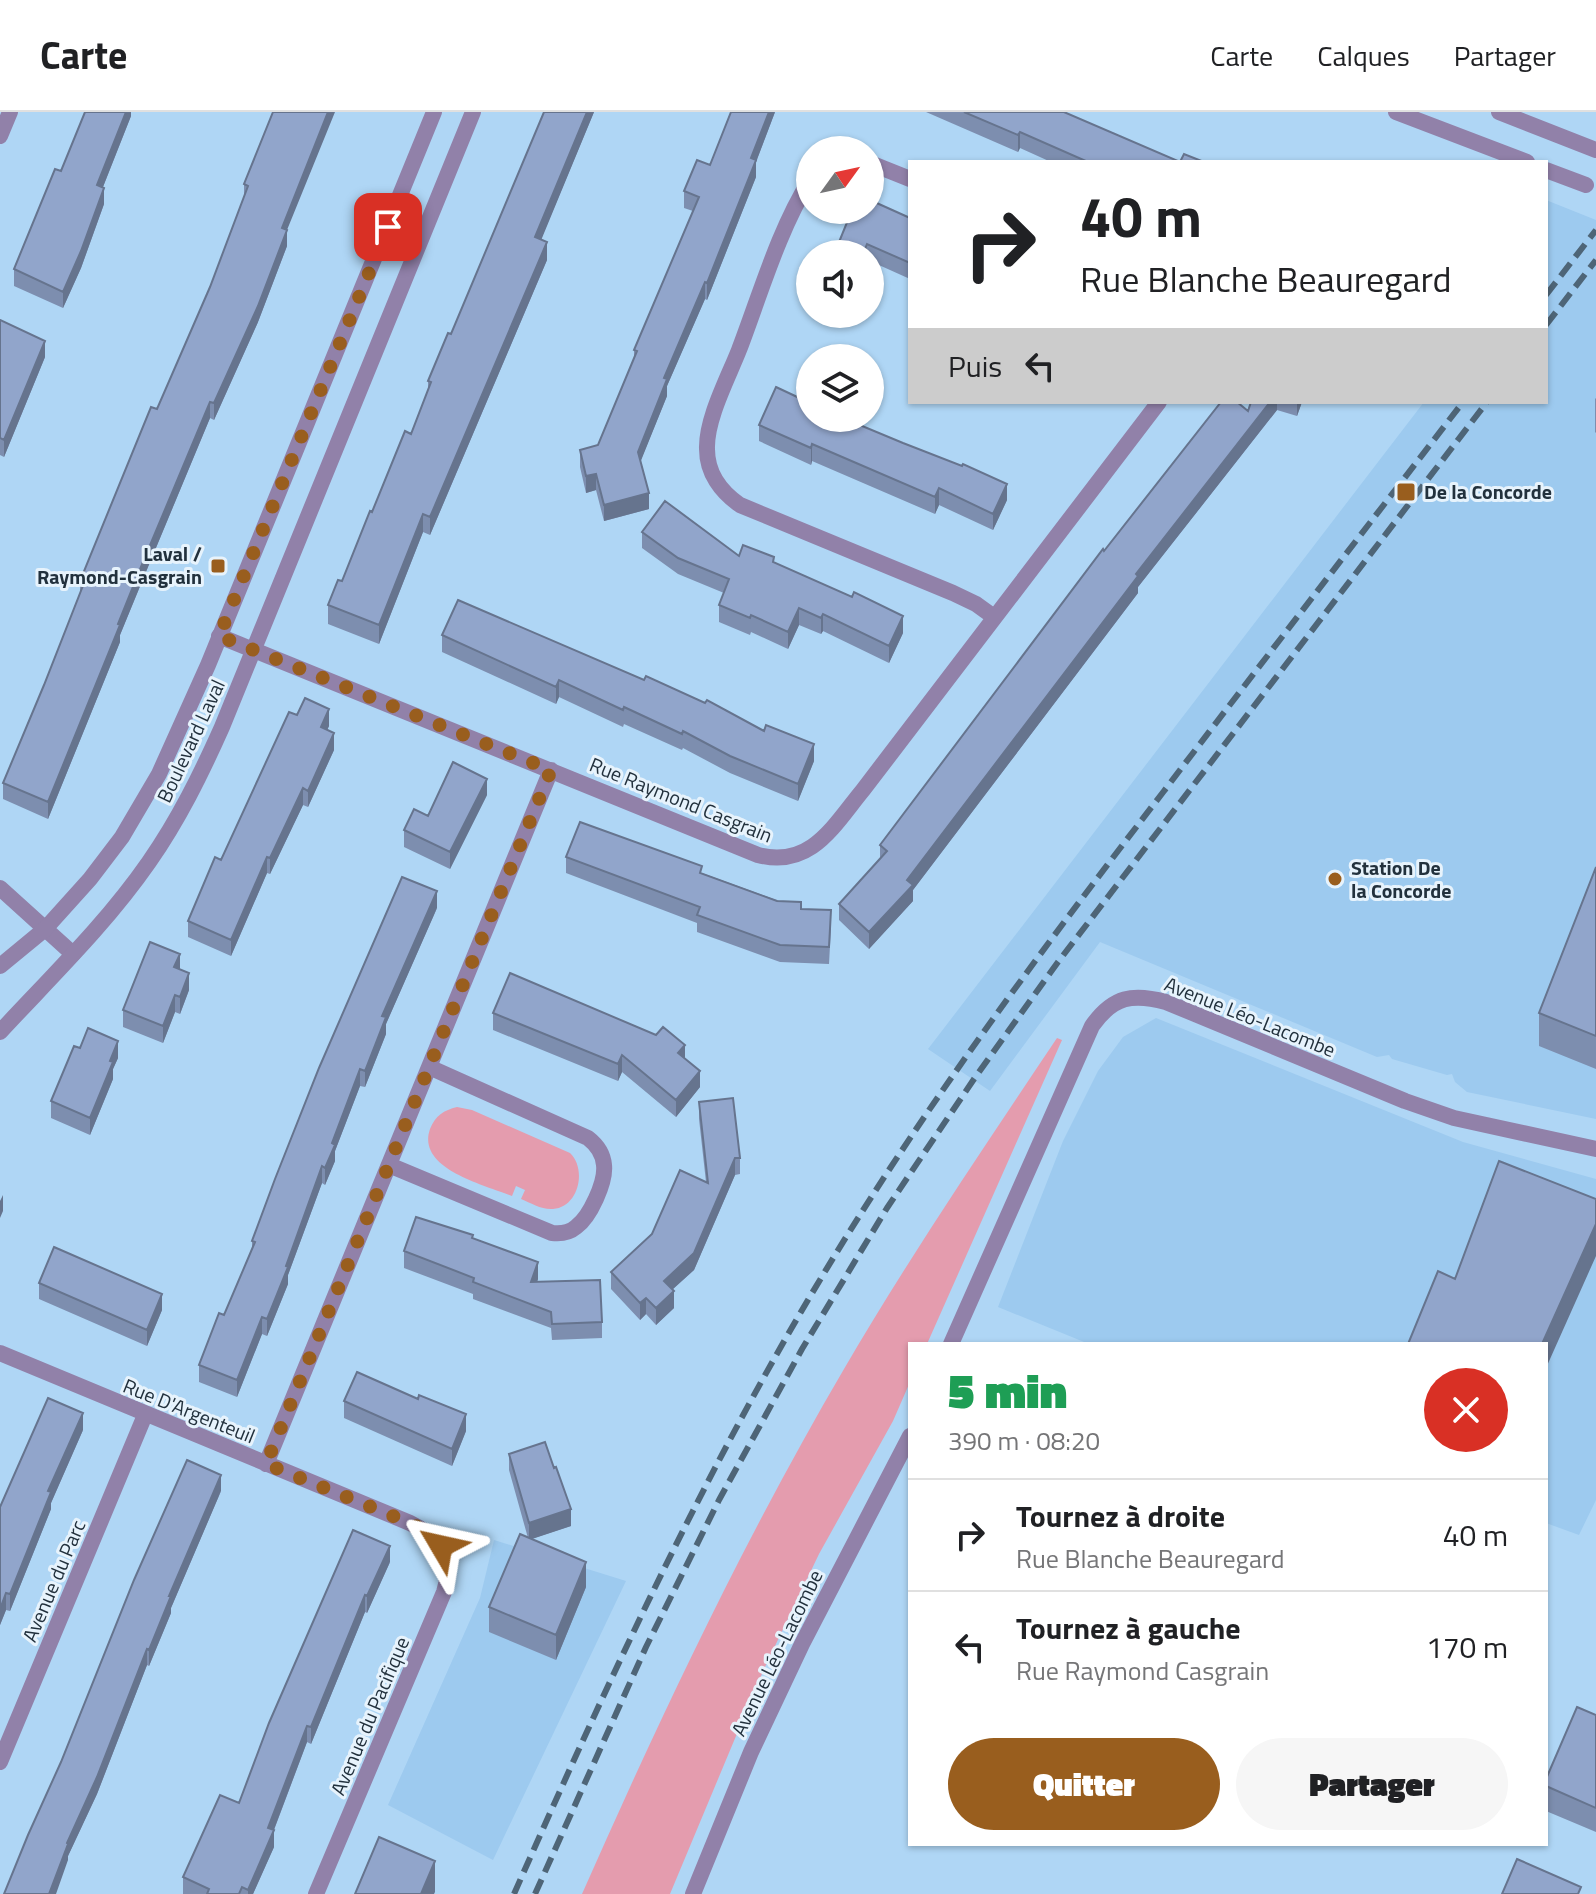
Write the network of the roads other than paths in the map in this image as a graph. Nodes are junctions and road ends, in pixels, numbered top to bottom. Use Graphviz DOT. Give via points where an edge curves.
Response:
graph roads {
  1 [pos="10,112"];
  2 [pos="434,112"];
  3 [pos="473,112"];
  4 [pos="1396,112"];
  5 [pos="1499,112"];
  6 [pos="0,136"];
  7 [pos="1596,150"];
  8 [pos="1522,160"];
  9 [pos="884,169"];
  10 [pos="1548,171"];
  11 [pos="908,178"];
  12 [pos="1586,185"];
  13 [pos="796,210"];
  14 [pos="1157,404"];
  15 [pos="994,617"];
  16 [pos="219,636"];
  17 [pos="254,649"];
  18 [pos="551,770"];
  19 [pos="0,888"];
  20 [pos="45,929"];
  21 [pos="73,954"];
  22 [pos="0,966"];
  23 [pos="0,1032"];
  24 [pos="429,1067"];
  25 [pos="1596,1149"];
  26 [pos="389,1165"];
  27 [pos="952,1342"];
  28 [pos="0,1353"];
  29 [pos="145,1415"];
  30 [pos="908,1440"];
  31 [pos="266,1464"];
  32 [pos="443,1551"];
  33 [pos="0,1762"];
  34 [pos="316,1894"];
  35 [pos="693,1894"];
  1 -- 6 [label="street"];
  2 -- 16 [label="street, Boulevard Laval"];
  3 -- 17 [label="street, Boulevard Laval"];
  4 -- 8 [label="street"];
  5 -- 7 [label="street"];
  9 -- 11 [label="street"];
  10 -- 12 [label="street"];
  13 -- 15 [label="street" via="712,420 707,454 712,474 740,505 953,593"];
  14 -- 15 [label="street, Rue Raymond Casgrain"];
  15 -- 18 [label="street, Rue Raymond Casgrain" via="832,828 795,856 758,855"];
  16 -- 17 [label="street, Rue Raymond Casgrain"];
  16 -- 20 [label="street, Boulevard Laval" via="169,754 140,807 90,879"];
  17 -- 18 [label="street, Rue Raymond Casgrain"];
  17 -- 21 [label="street, Boulevard Laval" via="174,824"];
  18 -- 24 [label="street"];
  19 -- 20 [label="street"];
  20 -- 21 [label="street"];
  20 -- 22 [label="street, Boulevard Laval"];
  21 -- 23 [label="street, Boulevard Laval"];
  24 -- 26 [label="street"];
  24 -- 26 [label="street" via="588,1138 602,1155 600,1185 577,1226 552,1233"];
  25 -- 27 [label="street, Avenue Léo-Lacombe" via="1454,1118 1166,1002 1131,996 1092,1026"];
  26 -- 31 [label="street"];
  28 -- 29 [label="street, Rue D'Argenteuil"];
  29 -- 31 [label="street, Rue D'Argenteuil"];
  29 -- 33 [label="street, Avenue du Parc"];
  30 -- 35 [label="street, Avenue Léo-Lacombe" via="771,1709"];
  31 -- 32 [label="street, Rue D'Argenteuil" via="421,1528"];
  32 -- 34 [label="street, Avenue du Pacifique" via="448,1572 444,1592"];
}
